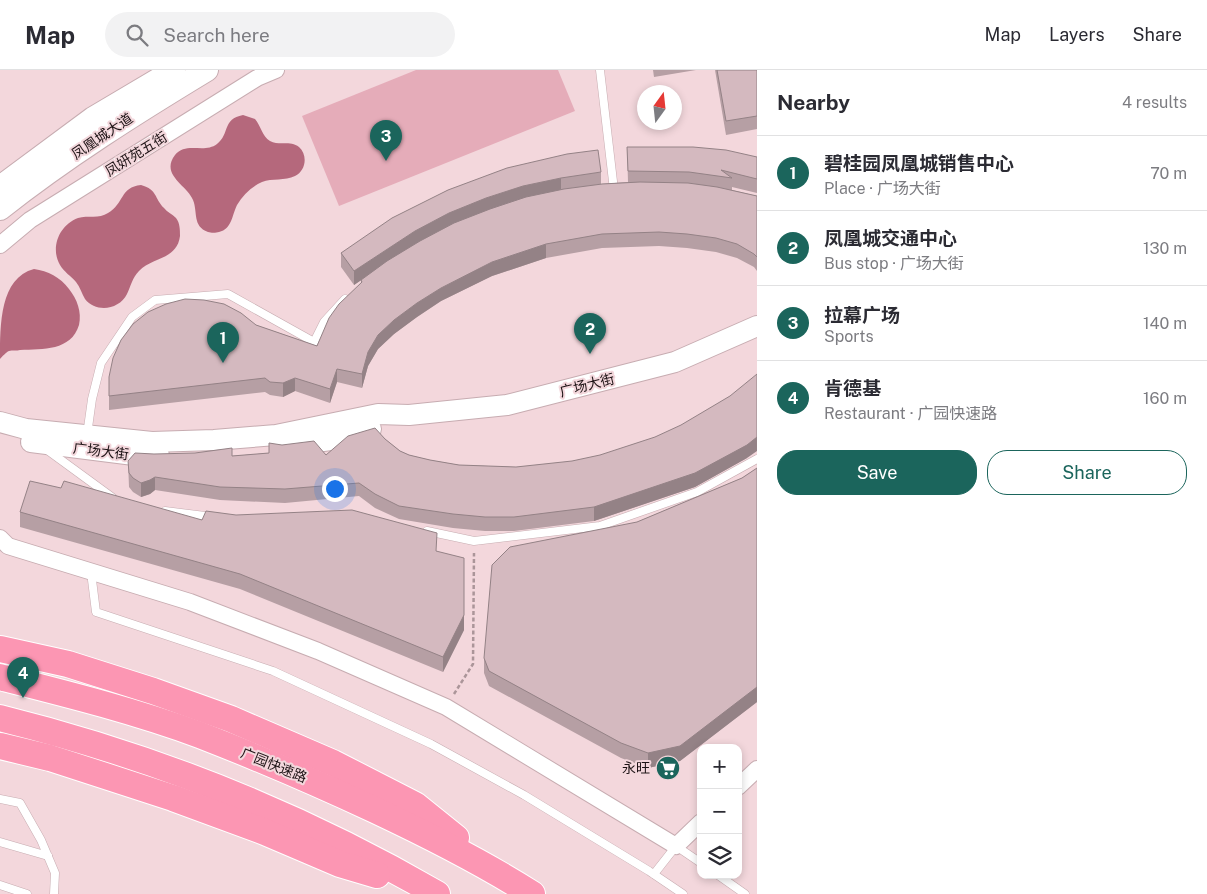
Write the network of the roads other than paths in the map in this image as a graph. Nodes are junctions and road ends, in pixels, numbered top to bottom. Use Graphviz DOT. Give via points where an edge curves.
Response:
graph roads {
  1 [pos="174,70"];
  2 [pos="208,70"];
  3 [pos="276,70"];
  4 [pos="600,70"];
  5 [pos="0,187"];
  6 [pos="614,190"];
  7 [pos="0,209"];
  8 [pos="0,245"];
  9 [pos="352,294"];
  10 [pos="757,326"];
  11 [pos="409,415"];
  12 [pos="0,422"];
  13 [pos="87,435"];
  14 [pos="0,436"];
  15 [pos="38,444"];
  16 [pos="757,459"];
  17 [pos="116,500"];
  18 [pos="153,510"];
  19 [pos="221,518"];
  20 [pos="417,529"];
  21 [pos="3,543"];
  22 [pos="91,572"];
  23 [pos="0,649"];
  24 [pos="0,677"];
  25 [pos="0,718"];
  26 [pos="0,746"];
  27 [pos="757,769"];
  28 [pos="742,783"];
  29 [pos="0,799"];
  30 [pos="697,826"];
  31 [pos="0,842"];
  32 [pos="676,846"];
  33 [pos="48,856"];
  34 [pos="697,860"];
  35 [pos="654,874"];
  36 [pos="506,877"];
  37 [pos="724,879"];
  38 [pos="0,885"];
  39 [pos="434,892"];
  40 [pos="28,894"];
  41 [pos="54,894"];
  42 [pos="532,894"];
  43 [pos="682,894"];
  44 [pos="745,894"];
  1 -- 5 [label="main road, 凤凰城大道" via="93,118"];
  2 -- 7 [label="main road, 凤凰城大道" via="112,129"];
  3 -- 8 [label="street, 凤妍苑五街" via="257,78 30,220"];
  4 -- 6 [label="lane"];
  9 -- 13 [label="lane" via="324,322 314,342 228,294 155,300 132,317 102,363 92,398"];
  10 -- 11 [label="street, 广场大街" via="675,362 507,405"];
  11 -- 13 [label="street, 广场大街" via="378,414 276,435 214,440 152,442"];
  11 -- 15 [label="street, 广场大街" via="352,437 194,455 134,455"];
  12 -- 13 [label="street, 广场大街" via="26,429"];
  14 -- 15 [label="street, 广场大街"];
  15 -- 17 [label="lane"];
  16 -- 20 [label="lane" via="697,492 600,526 474,541"];
  18 -- 19 [label="lane"];
  21 -- 22 [label="street"];
  22 -- 32 [label="street" via="190,602 300,644 446,707"];
  22 -- 35 [label="lane" via="96,612 273,671 422,740 524,795"];
  23 -- 36 [label="highway" via="68,664 154,691 231,719 334,764 415,805"];
  24 -- 36 [label="highway, 广园快速路" via="88,699 199,735 315,782"];
  25 -- 39 [label="highway" via="140,759 235,794 333,838"];
  26 -- 39 [label="highway" via="50,758 173,798 340,864"];
  27 -- 28 [label="street"];
  29 -- 33 [label="lane" via="20,803"];
  30 -- 32 [label="street"];
  31 -- 33 [label="lane"];
  32 -- 34 [label="lane"];
  32 -- 35 [label="lane"];
  33 -- 41 [label="lane" via="55,873"];
  35 -- 43 [label="lane"];
  36 -- 42 [label="highway, 广园快速路"];
  37 -- 44 [label="lane"];
  38 -- 40 [label="lane"];
}
